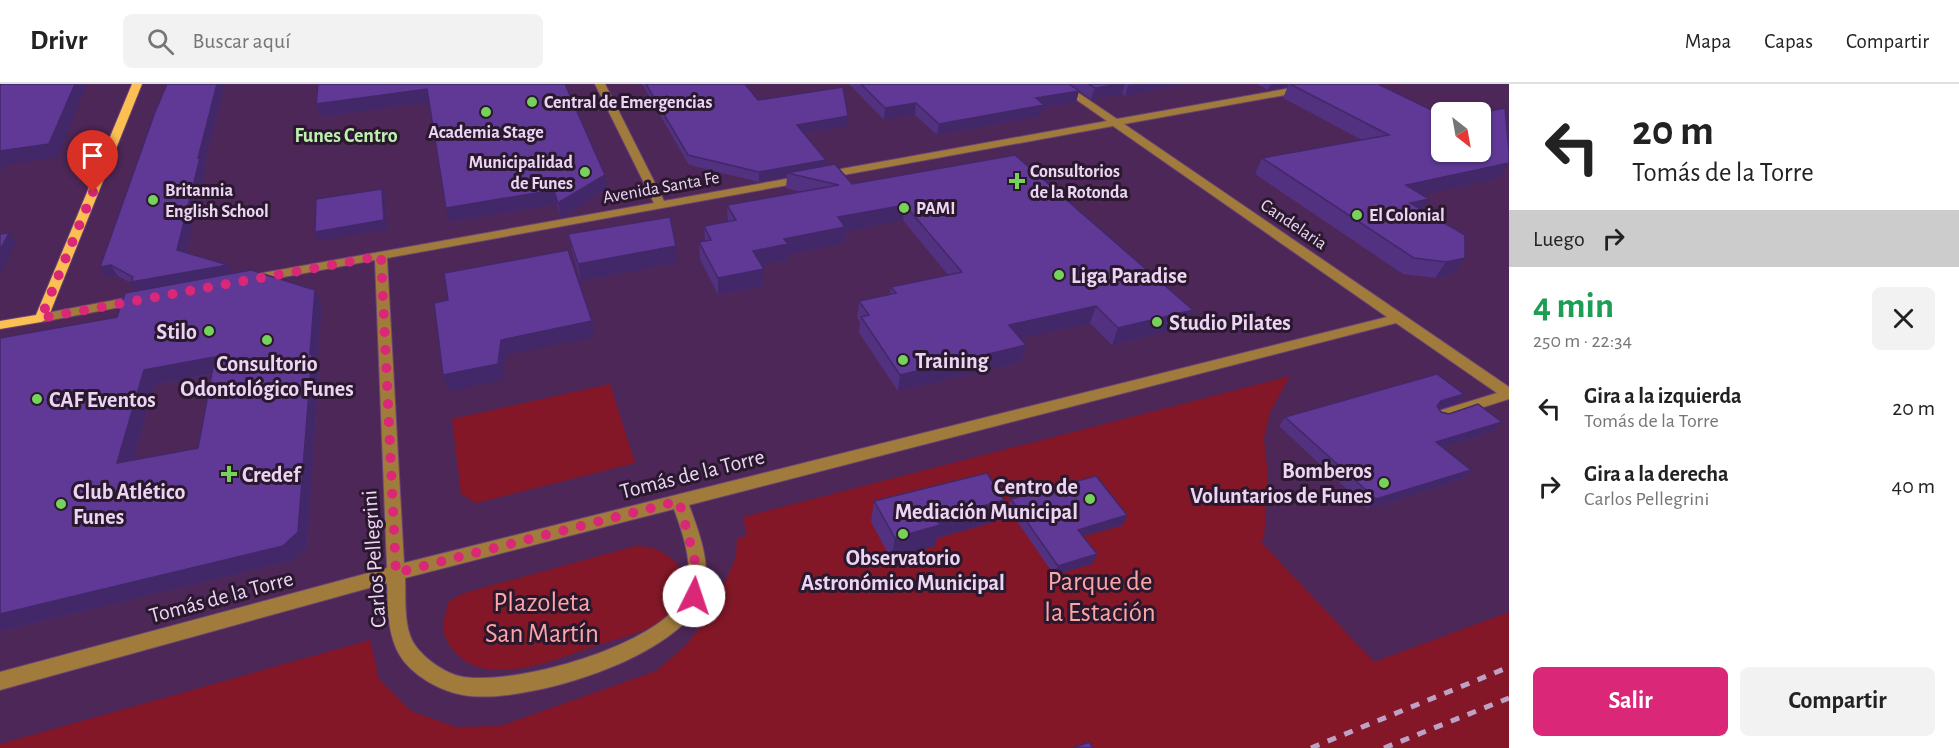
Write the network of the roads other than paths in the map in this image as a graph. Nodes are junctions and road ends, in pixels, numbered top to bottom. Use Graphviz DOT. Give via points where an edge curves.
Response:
graph roads {
  1 [pos="137,84"];
  2 [pos="600,84"];
  3 [pos="1059,84"];
  4 [pos="1329,84"];
  5 [pos="1114,123"];
  6 [pos="661,205"];
  7 [pos="381,256"];
  8 [pos="240,281"];
  9 [pos="159,296"];
  10 [pos="41,318"];
  11 [pos="1398,318"];
  12 [pos="0,325"];
  13 [pos="1509,394"];
  14 [pos="1440,416"];
  15 [pos="679,501"];
  16 [pos="396,573"];
  17 [pos="0,681"];
  1 -- 10 [label="main road"];
  2 -- 6 [label="street"];
  3 -- 5 [label="street, Candelaria"];
  4 -- 5 [label="street, Avenida Santa Fe"];
  5 -- 6 [label="street, Avenida Santa Fe"];
  5 -- 11 [label="street, Candelaria"];
  6 -- 7 [label="street, Avenida Santa Fe"];
  7 -- 8 [label="street, Avenida Santa Fe"];
  7 -- 16 [label="street, Carlos Pellegrini"];
  9 -- 10 [label="street"];
  10 -- 12 [label="main road"];
  11 -- 13 [label="street, Candelaria"];
  11 -- 15 [label="street, Tomás de la Torre"];
  13 -- 14 [label="street"];
  15 -- 16 [label="street, Tomás de la Torre"];
  15 -- 16 [label="street, Carlos Pellegrini" via="696,565 694,596 676,623 638,646 598,663 515,685 460,686 431,673 406,649 398,622"];
  16 -- 17 [label="street, Tomás de la Torre"];
}
